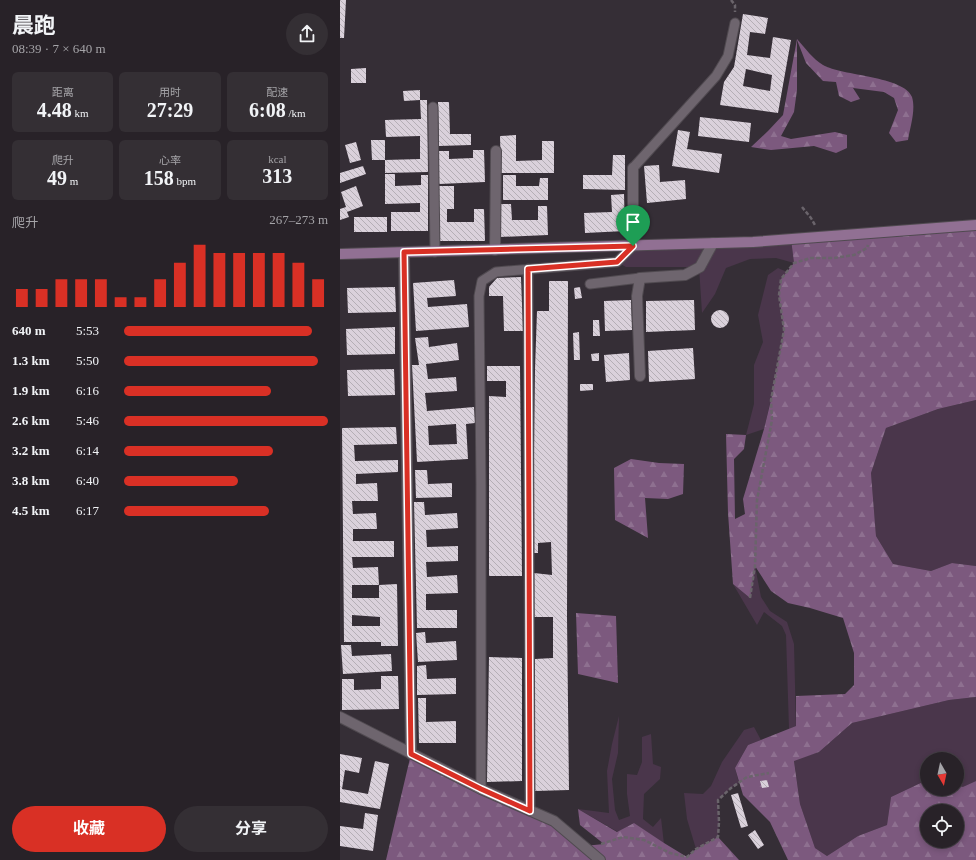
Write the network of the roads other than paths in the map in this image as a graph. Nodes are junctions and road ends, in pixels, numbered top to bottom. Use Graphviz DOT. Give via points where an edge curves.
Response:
graph roads {
  1 [pos="735,23"];
  2 [pos="434,107"];
  3 [pos="496,151"];
  4 [pos="633,168"];
  5 [pos="976,225"];
  6 [pos="713,243"];
  7 [pos="633,246"];
  8 [pos="495,250"];
  9 [pos="404,252"];
  10 [pos="435,252"];
  11 [pos="340,254"];
  12 [pos="528,269"];
  13 [pos="640,278"];
  14 [pos="590,284"];
  15 [pos="640,376"];
  16 [pos="340,717"];
  17 [pos="411,754"];
  18 [pos="481,789"];
  19 [pos="530,811"];
  20 [pos="600,860"];
  1 -- 4 [label="lane" via="728,56 716,76"];
  2 -- 10 [label="lane"];
  3 -- 8 [label="street"];
  4 -- 7 [label="street"];
  5 -- 6 [label="street"];
  6 -- 7 [label="street"];
  6 -- 13 [label="street" via="700,267 684,275"];
  7 -- 8 [label="street"];
  7 -- 12 [label="lane" via="617,262"];
  8 -- 10 [label="street"];
  9 -- 10 [label="street"];
  9 -- 11 [label="street"];
  9 -- 17 [label="street"];
  12 -- 18 [label="lane" via="496,272 482,281 479,296"];
  12 -- 19 [label="lane"];
  13 -- 14 [label="lane"];
  13 -- 15 [label="street" via="637,296"];
  16 -- 17 [label="street"];
  17 -- 18 [label="street"];
  18 -- 19 [label="street"];
  19 -- 20 [label="street" via="554,821"];
}
